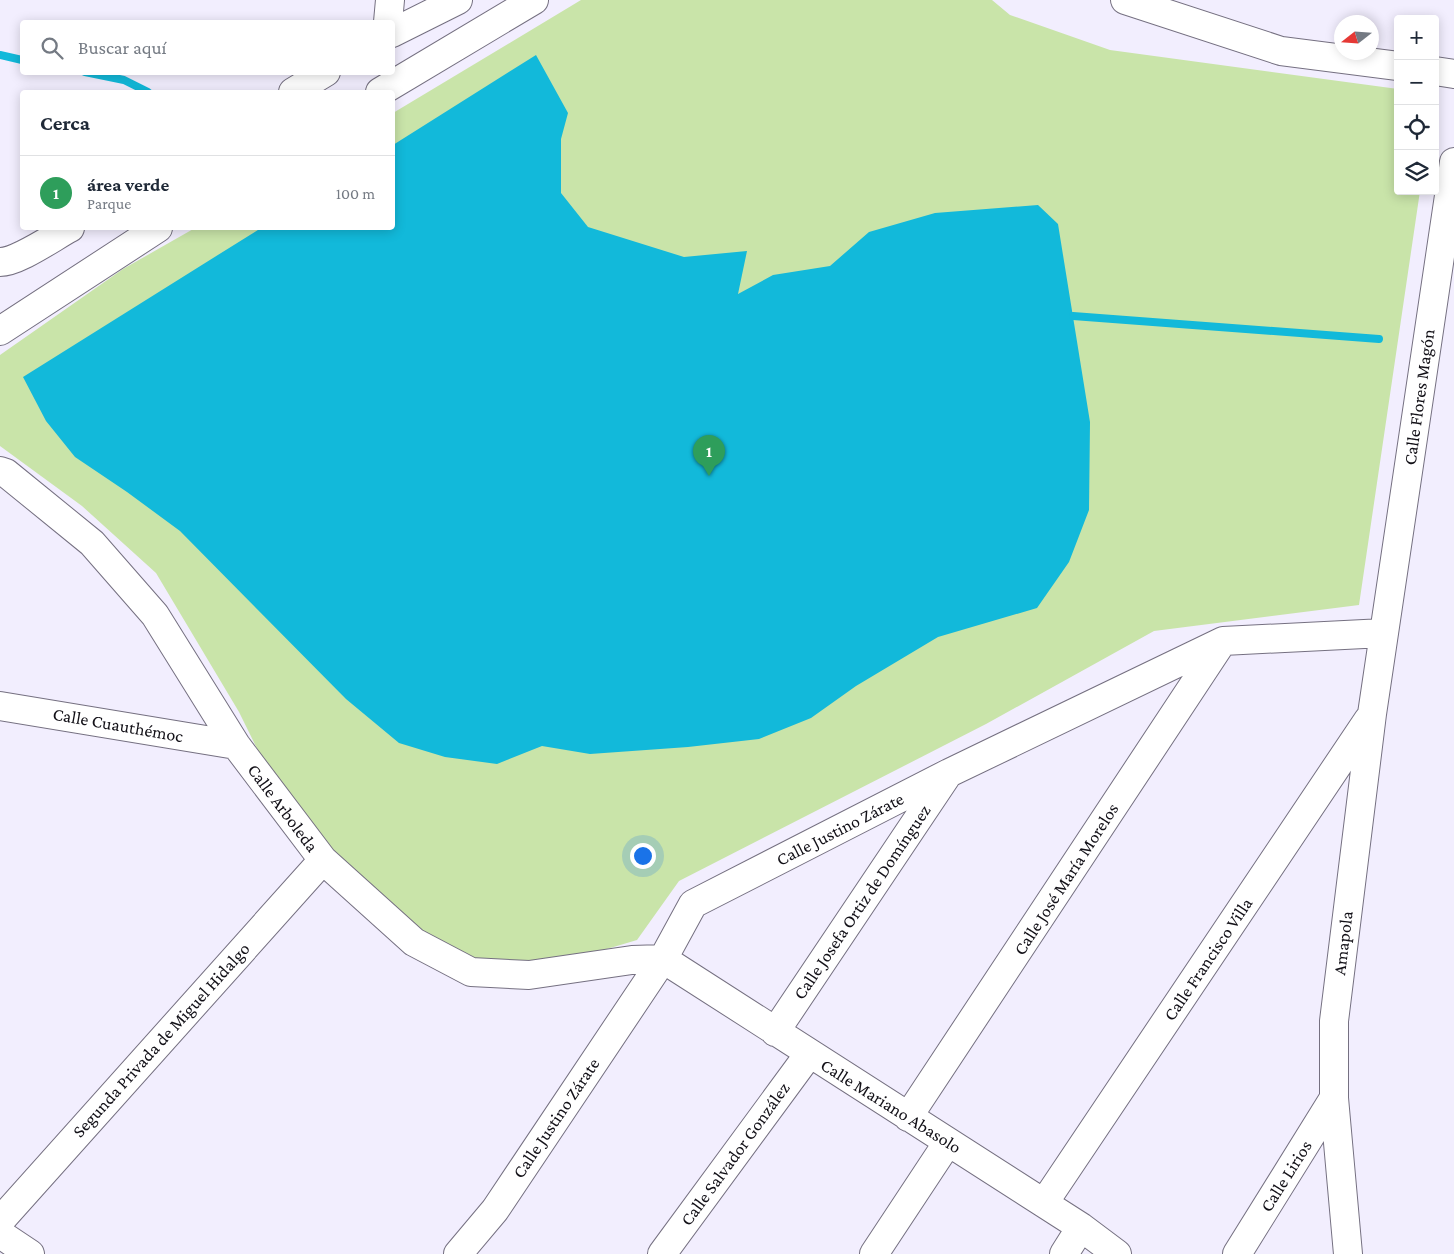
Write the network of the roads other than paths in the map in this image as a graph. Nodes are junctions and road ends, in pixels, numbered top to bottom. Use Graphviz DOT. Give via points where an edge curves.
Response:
graph roads {
  1 [pos="390,0"];
  2 [pos="458,0"];
  3 [pos="534,0"];
  4 [pos="1125,0"];
  5 [pos="388,20"];
  6 [pos="395,32"];
  7 [pos="1394,65"];
  8 [pos="1439,72"];
  9 [pos="1454,74"];
  10 [pos="321,75"];
  11 [pos="296,90"];
  12 [pos="383,90"];
  13 [pos="1454,162"];
  14 [pos="67,230"];
  15 [pos="155,230"];
  16 [pos="0,262"];
  17 [pos="0,331"];
  18 [pos="0,471"];
  19 [pos="1384,633"];
  20 [pos="1223,641"];
  21 [pos="0,706"];
  22 [pos="1372,714"];
  23 [pos="236,745"];
  24 [pos="949,773"];
  25 [pos="323,860"];
  26 [pos="663,959"];
  27 [pos="775,1032"];
  28 [pos="809,1054"];
  29 [pos="1334,1098"];
  30 [pos="908,1117"];
  31 [pos="948,1142"];
  32 [pos="1044,1204"];
  33 [pos="0,1221"];
  34 [pos="1081,1227"];
  35 [pos="0,1234"];
  36 [pos="30,1254"];
  37 [pos="458,1254"];
  38 [pos="662,1254"];
  39 [pos="874,1254"];
  40 [pos="1064,1254"];
  41 [pos="1117,1254"];
  42 [pos="1237,1254"];
  43 [pos="1348,1254"];
  1 -- 5 [label="street"];
  2 -- 6 [label="street"];
  3 -- 12 [label="street"];
  4 -- 7 [label="street" via="1281,51"];
  8 -- 9 [label="street"];
  10 -- 11 [label="street"];
  13 -- 19 [label="street, Calle Flores Magón"];
  14 -- 16 [label="street" via="36,248"];
  15 -- 17 [label="street"];
  18 -- 23 [label="street, Calle Arboleda" via="92,543 155,616"];
  19 -- 20 [label="street, Calle Justino Zárate"];
  19 -- 22 [label="street, Amapola"];
  20 -- 24 [label="street, Calle Justino Zárate"];
  20 -- 30 [label="street, Calle José María Morelos"];
  21 -- 23 [label="street, Calle Cuauthémoc"];
  22 -- 29 [label="street, Amapola" via="1334,1021"];
  22 -- 32 [label="street, Calle Francisco Villa"];
  23 -- 25 [label="street, Calle Arboleda"];
  24 -- 26 [label="street, Calle Justino Zárate" via="693,904"];
  24 -- 27 [label="street, Calle Josefa Ortiz de Domínguez"];
  25 -- 26 [label="street, Calle Arboleda" via="414,942 471,972 528,975 632,960"];
  25 -- 33 [label="street, Segunda Privada de Miguel Hidalgo"];
  26 -- 27 [label="street, Calle Mariano Abasolo"];
  26 -- 37 [label="street, Calle Justino Zárate" via="495,1210"];
  27 -- 28 [label="street, Calle Mariano Abasolo"];
  28 -- 30 [label="street, Calle Mariano Abasolo"];
  28 -- 38 [label="street, Calle Salvador González"];
  29 -- 42 [label="street, Calle Lirios"];
  29 -- 43 [label="street, Amapola"];
  30 -- 31 [label="street, Calle Mariano Abasolo"];
  31 -- 32 [label="street, Calle Mariano Abasolo"];
  31 -- 39 [label="street"];
  32 -- 34 [label="street, Calle Mariano Abasolo"];
  34 -- 40 [label="street"];
  34 -- 41 [label="street, Calle Mariano Abasolo"];
  35 -- 36 [label="street"];
}
